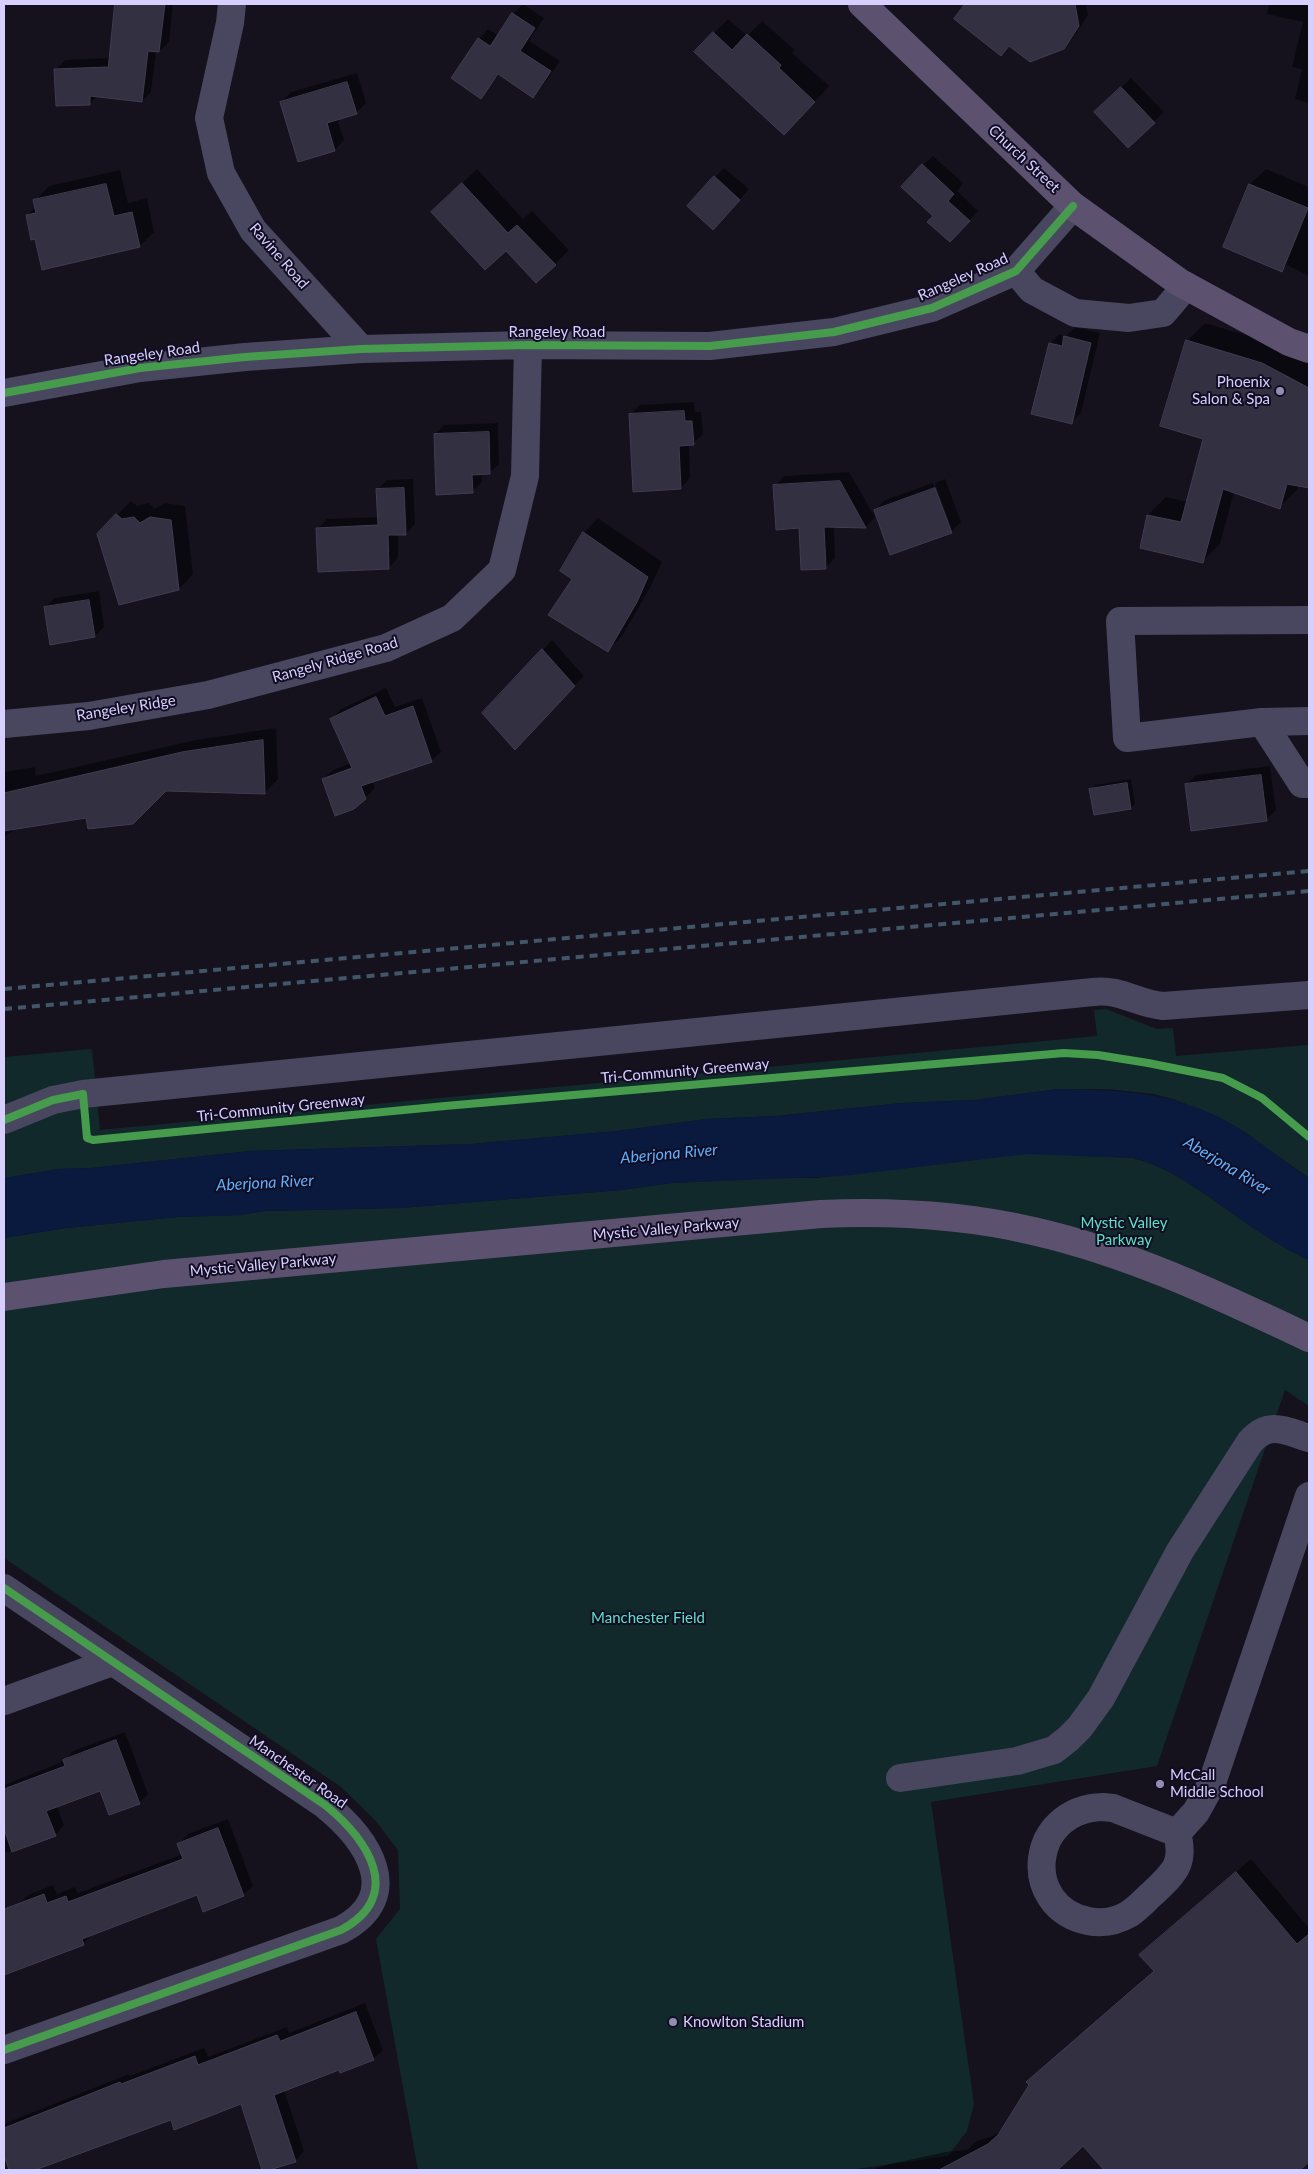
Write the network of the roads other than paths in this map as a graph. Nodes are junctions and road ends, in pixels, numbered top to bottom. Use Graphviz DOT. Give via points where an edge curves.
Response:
graph roads {
  1 [pos="232,4"];
  2 [pos="872,7"];
  3 [pos="1073,206"];
  4 [pos="1016,271"];
  5 [pos="1186,286"];
  6 [pos="528,345"];
  7 [pos="361,349"];
  8 [pos="1309,349"];
  9 [pos="4,392"];
  10 [pos="1309,620"];
  11 [pos="248,685"];
  12 [pos="1309,721"];
  13 [pos="1262,722"];
  14 [pos="4,724"];
  15 [pos="1309,784"];
  16 [pos="1309,994"];
  17 [pos="4,1120"];
  18 [pos="4,1297"];
  19 [pos="1309,1338"];
  20 [pos="1309,1438"];
  21 [pos="1309,1496"];
  22 [pos="4,1588"];
  23 [pos="112,1662"];
  24 [pos="4,1701"];
  25 [pos="900,1778"];
  26 [pos="1178,1833"];
  27 [pos="4,2050"];
  1 -- 7 [label="street, Ravine Road" via="209,118 221,173 253,230"];
  2 -- 3 [label="main road, Church Street"];
  3 -- 4 [label="street, Rangeley Road"];
  3 -- 5 [label="main road, Church Street"];
  4 -- 5 [label="street" via="1032,290 1074,313 1129,318 1163,313"];
  4 -- 6 [label="street, Rangeley Road" via="932,308 834,332 710,346"];
  5 -- 8 [label="main road, Church Street" via="1289,342"];
  6 -- 7 [label="street, Rangeley Road"];
  6 -- 11 [label="street, Rangely Ridge Road" via="525,476 502,570 452,618 386,648"];
  7 -- 9 [label="street, Rangeley Road" via="140,368"];
  10 -- 13 [label="street" via="1120,621 1127,738"];
  11 -- 14 [label="street, Rangeley Ridge" via="89,716"];
  12 -- 13 [label="street"];
  13 -- 15 [label="street" via="1302,784"];
  16 -- 17 [label="street" via="1163,1006 1146,1004 1115,991 1092,992 83,1094 54,1100"];
  18 -- 19 [label="main road, Mystic Valley Parkway" via="164,1274 821,1214 869,1213 974,1220 1054,1236 1195,1286"];
  20 -- 25 [label="street" via="1269,1428 1262,1430 1250,1442 1180,1551 1101,1698 1068,1739 1054,1750 1017,1761"];
  21 -- 26 [label="street" via="1214,1777 1196,1812"];
  22 -- 23 [label="street, Manchester Road"];
  23 -- 24 [label="street"];
  23 -- 27 [label="street, Manchester Road" via="339,1816 361,1841 374,1864 372,1899 361,1918 341,1930"];
  26 -- 26 [label="street" via="1180,1858 1175,1870 1137,1908 1120,1918 1102,1922 1074,1917 1059,1906 1044,1882 1041,1864 1048,1837 1067,1816 1084,1808 1113,1808"];
}
